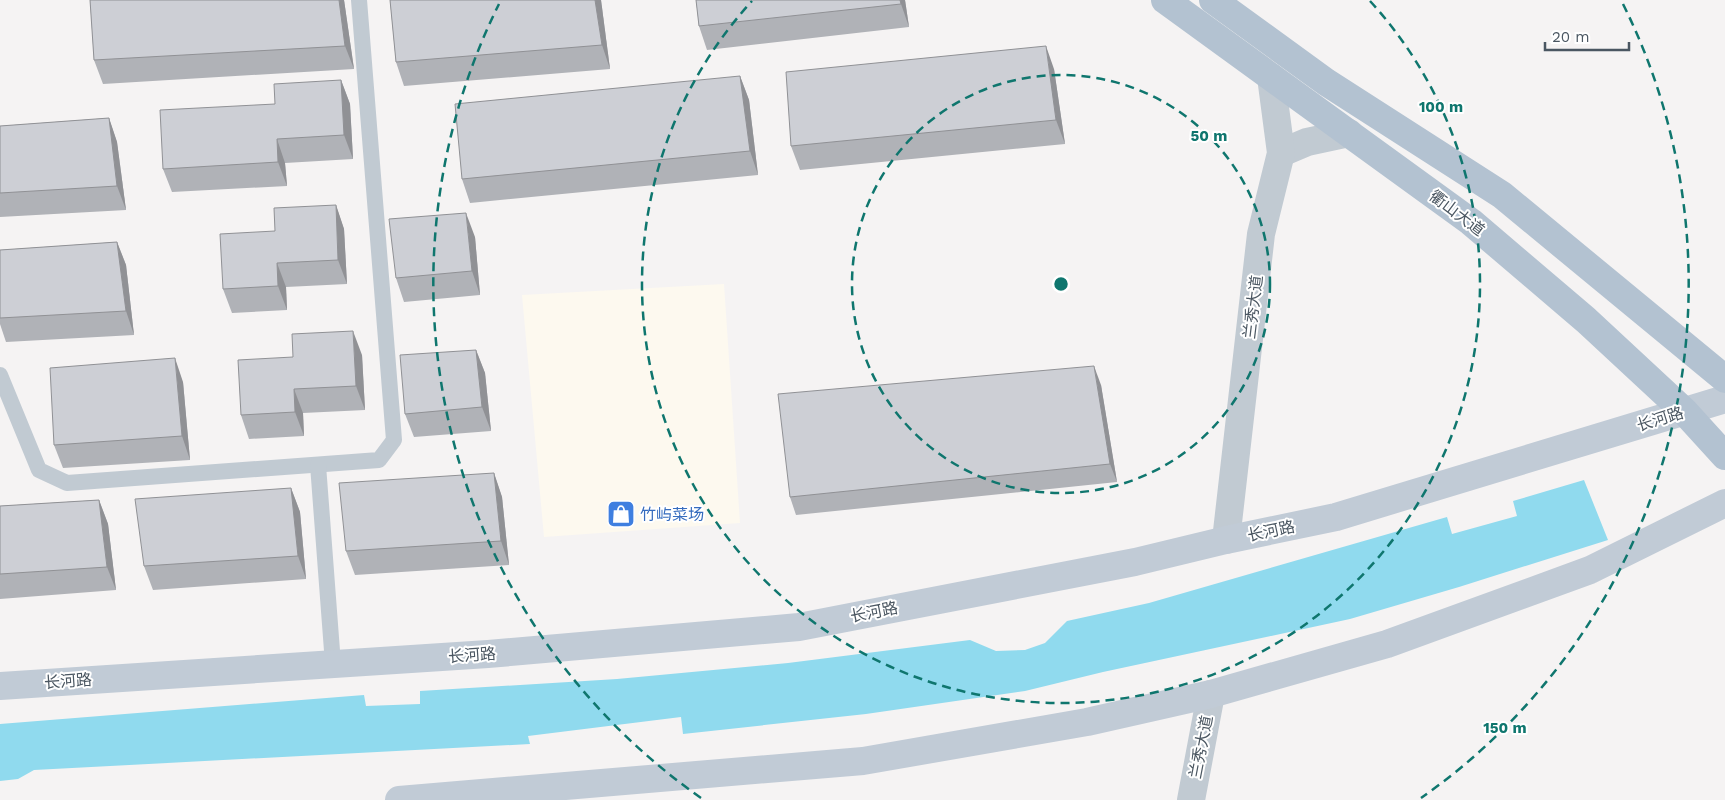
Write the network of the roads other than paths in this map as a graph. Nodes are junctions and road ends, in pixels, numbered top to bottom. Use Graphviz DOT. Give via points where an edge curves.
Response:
graph roads {
  1 [pos="359,0"];
  2 [pos="1165,0"];
  3 [pos="1213,0"];
  4 [pos="1271,77"];
  5 [pos="1349,133"];
  6 [pos="1281,153"];
  7 [pos="0,374"];
  8 [pos="1725,379"];
  9 [pos="1725,399"];
  10 [pos="1684,411"];
  11 [pos="1725,456"];
  12 [pos="318,465"];
  13 [pos="1725,503"];
  14 [pos="1226,540"];
  15 [pos="333,664"];
  16 [pos="0,686"];
  17 [pos="1211,694"];
  18 [pos="399,800"];
  19 [pos="1191,800"];
  1 -- 12 [label="lane" via="394,440 379,460"];
  2 -- 4 [label="main road, 衢山大道"];
  3 -- 8 [label="main road" via="1326,82 1502,195"];
  4 -- 5 [label="main road, 衢山大道"];
  4 -- 6 [label="street, 兰秀大道"];
  5 -- 6 [label="street" via="1306,142"];
  5 -- 10 [label="main road, 衢山大道" via="1471,222 1586,320"];
  6 -- 14 [label="street, 兰秀大道" via="1261,234"];
  7 -- 12 [label="lane" via="39,470 67,483"];
  9 -- 10 [label="main road, 长河路"];
  10 -- 11 [label="main road, 衢山大道"];
  10 -- 14 [label="main road, 长河路" via="1336,517"];
  12 -- 15 [label="lane"];
  13 -- 17 [label="main road" via="1590,570 1387,644"];
  14 -- 15 [label="main road, 长河路" via="1135,562 799,627"];
  15 -- 16 [label="main road, 长河路"];
  17 -- 18 [label="main road" via="1087,722 863,761"];
  17 -- 19 [label="street, 兰秀大道"];
}
